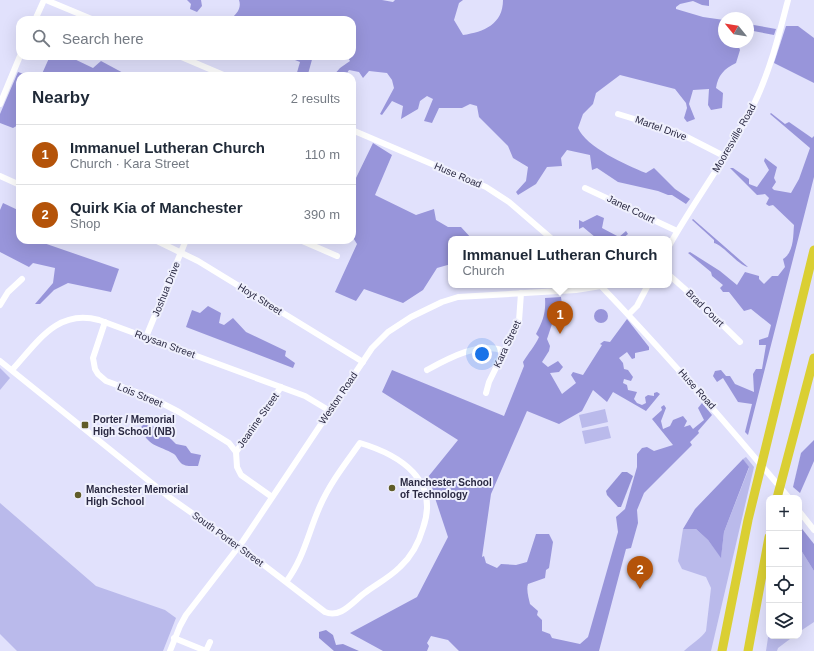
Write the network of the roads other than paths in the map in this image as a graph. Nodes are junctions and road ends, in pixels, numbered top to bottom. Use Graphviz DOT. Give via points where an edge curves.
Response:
graph roads {
  1 [pos="45,0"];
  2 [pos="788,0"];
  3 [pos="37,16"];
  4 [pos="84,16"];
  5 [pos="18,60"];
  6 [pos="188,60"];
  7 [pos="217,72"];
  8 [pos="0,104"];
  9 [pos="618,114"];
  10 [pos="356,132"];
  11 [pos="724,156"];
  12 [pos="0,176"];
  13 [pos="16,183"];
  14 [pos="585,188"];
  15 [pos="677,232"];
  16 [pos="549,236"];
  17 [pos="672,241"];
  18 [pos="164,244"];
  19 [pos="184,244"];
  20 [pos="309,244"];
  21 [pos="814,250"];
  22 [pos="181,252"];
  23 [pos="337,256"];
  24 [pos="672,278"];
  25 [pos="22,279"];
  26 [pos="586,288"];
  27 [pos="603,288"];
  28 [pos="646,288"];
  29 [pos="521,294"];
  30 [pos="0,305"];
  31 [pos="629,314"];
  32 [pos="105,322"];
  33 [pos="146,337"];
  34 [pos="740,342"];
  35 [pos="504,351"];
  36 [pos="814,358"];
  37 [pos="0,361"];
  38 [pos="362,362"];
  39 [pos="12,370"];
  40 [pos="427,370"];
  41 [pos="281,387"];
  42 [pos="486,393"];
  43 [pos="330,411"];
  44 [pos="236,452"];
  45 [pos="779,495"];
  46 [pos="786,495"];
  47 [pos="272,497"];
  48 [pos="802,515"];
  49 [pos="814,530"];
  50 [pos="239,546"];
  51 [pos="766,552"];
  52 [pos="736,575"];
  53 [pos="286,582"];
  54 [pos="174,638"];
  55 [pos="210,642"];
  56 [pos="170,651"];
  57 [pos="206,651"];
  58 [pos="718,651"];
  59 [pos="722,651"];
  60 [pos="748,651"];
  1 -- 3 [label="street"];
  1 -- 4 [label="street"];
  2 -- 11 [label="street, Mooresville Road" via="760,91"];
  5 -- 8 [label="street"];
  6 -- 7 [label="street"];
  9 -- 11 [label="street, Martel Drive" via="677,132"];
  10 -- 16 [label="street, Huse Road" via="486,187 509,202"];
  11 -- 15 [label="street, Mooresville Road"];
  12 -- 13 [label="street"];
  14 -- 15 [label="street, Janet Court"];
  15 -- 17 [label="street, Mooresville Road"];
  18 -- 22 [label="street, Hoyt Street"];
  19 -- 22 [label="street, Joshua Drive"];
  20 -- 23 [label="street"];
  21 -- 52 [label="highway" via="771,420"];
  22 -- 33 [label="street, Joshua Drive"];
  22 -- 38 [label="street, Hoyt Street"];
  24 -- 34 [label="street, Brad Court"];
  25 -- 30 [label="street" via="8,292"];
  26 -- 29 [label="street, Weston Road"];
  27 -- 31 [label="street, Huse Road"];
  28 -- 31 [label="street" via="637,306"];
  29 -- 35 [label="street, Kara Street" via="519,321"];
  29 -- 38 [label="street, Weston Road" via="475,295 442,302 388,332"];
  31 -- 46 [label="street, Huse Road"];
  32 -- 33 [label="street, Roysan Street"];
  32 -- 39 [label="street, Roysan Street" via="88,317 65,320 46,333"];
  32 -- 44 [label="street, Lois Street" via="93,358 95,369 102,378 150,397 179,412 229,443"];
  33 -- 41 [label="street, Roysan Street"];
  35 -- 40 [label="street" via="491,348 471,351"];
  35 -- 42 [label="street, Kara Street"];
  36 -- 45 [label="highway"];
  37 -- 39 [label="street, South Porter Street"];
  38 -- 43 [label="street, Weston Road"];
  39 -- 50 [label="street, South Porter Street" via="169,497"];
  41 -- 43 [label="street, Roysan Street" via="311,399"];
  41 -- 44 [label="street, Jeanine Street"];
  43 -- 47 [label="street, Weston Road"];
  44 -- 47 [label="street" via="236,467 241,475"];
  47 -- 50 [label="street, Weston Road"];
  48 -- 49 [label="street"];
  50 -- 53 [label="street, South Porter Street"];
  50 -- 54 [label="street, Weston Road" via="186,615"];
  51 -- 60 [label="highway"];
  52 -- 58 [label="highway"];
  52 -- 59 [label="highway"];
  53 -- 53 [label="street, South Porter Street" via="306,547 326,493 360,443 388,454 418,478 424,488 427,502 425,524 414,548 400,567 335,615 325,612"];
  54 -- 56 [label="street, Weston Road"];
  54 -- 57 [label="street"];
  55 -- 57 [label="street"];
}
